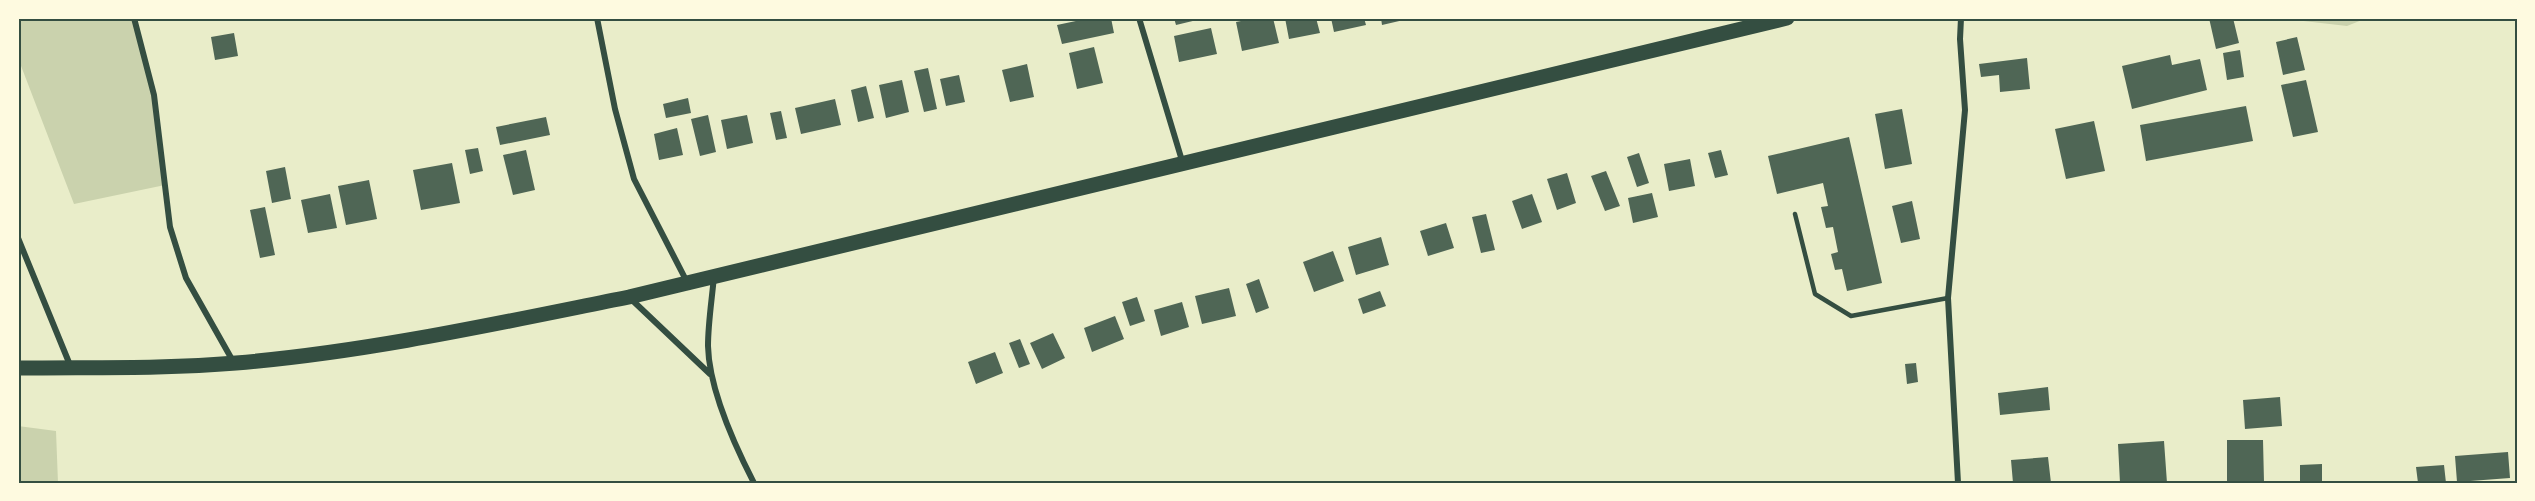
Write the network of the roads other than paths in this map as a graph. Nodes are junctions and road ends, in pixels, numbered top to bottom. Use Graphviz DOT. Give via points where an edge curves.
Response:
graph roads {
  1 [pos="134,18"];
  2 [pos="597,18"];
  3 [pos="1139,18"];
  4 [pos="1787,18"];
  5 [pos="1961,18"];
  6 [pos="1184,164"];
  7 [pos="1794,214"];
  8 [pos="18,238"];
  9 [pos="714,276"];
  10 [pos="687,282"];
  11 [pos="629,297"];
  12 [pos="1948,298"];
  13 [pos="234,363"];
  14 [pos="70,367"];
  15 [pos="18,368"];
  16 [pos="711,375"];
  17 [pos="753,483"];
  18 [pos="1958,483"];
  1 -- 13 [label="street" via="154,94 170,226 186,278"];
  2 -- 10 [label="street" via="634,179"];
  3 -- 6 [label="street"];
  4 -- 6 [label="main road"];
  5 -- 12 [label="street" via="1965,110"];
  6 -- 9 [label="main road"];
  7 -- 12 [label="lane" via="1815,294 1851,316"];
  8 -- 14 [label="street"];
  9 -- 10 [label="main road"];
  9 -- 16 [label="street" via="708,345"];
  10 -- 11 [label="main road"];
  11 -- 13 [label="main road" via="351,350"];
  11 -- 16 [label="street"];
  12 -- 18 [label="street"];
  13 -- 14 [label="main road"];
  14 -- 15 [label="main road"];
  16 -- 17 [label="street"];
}
